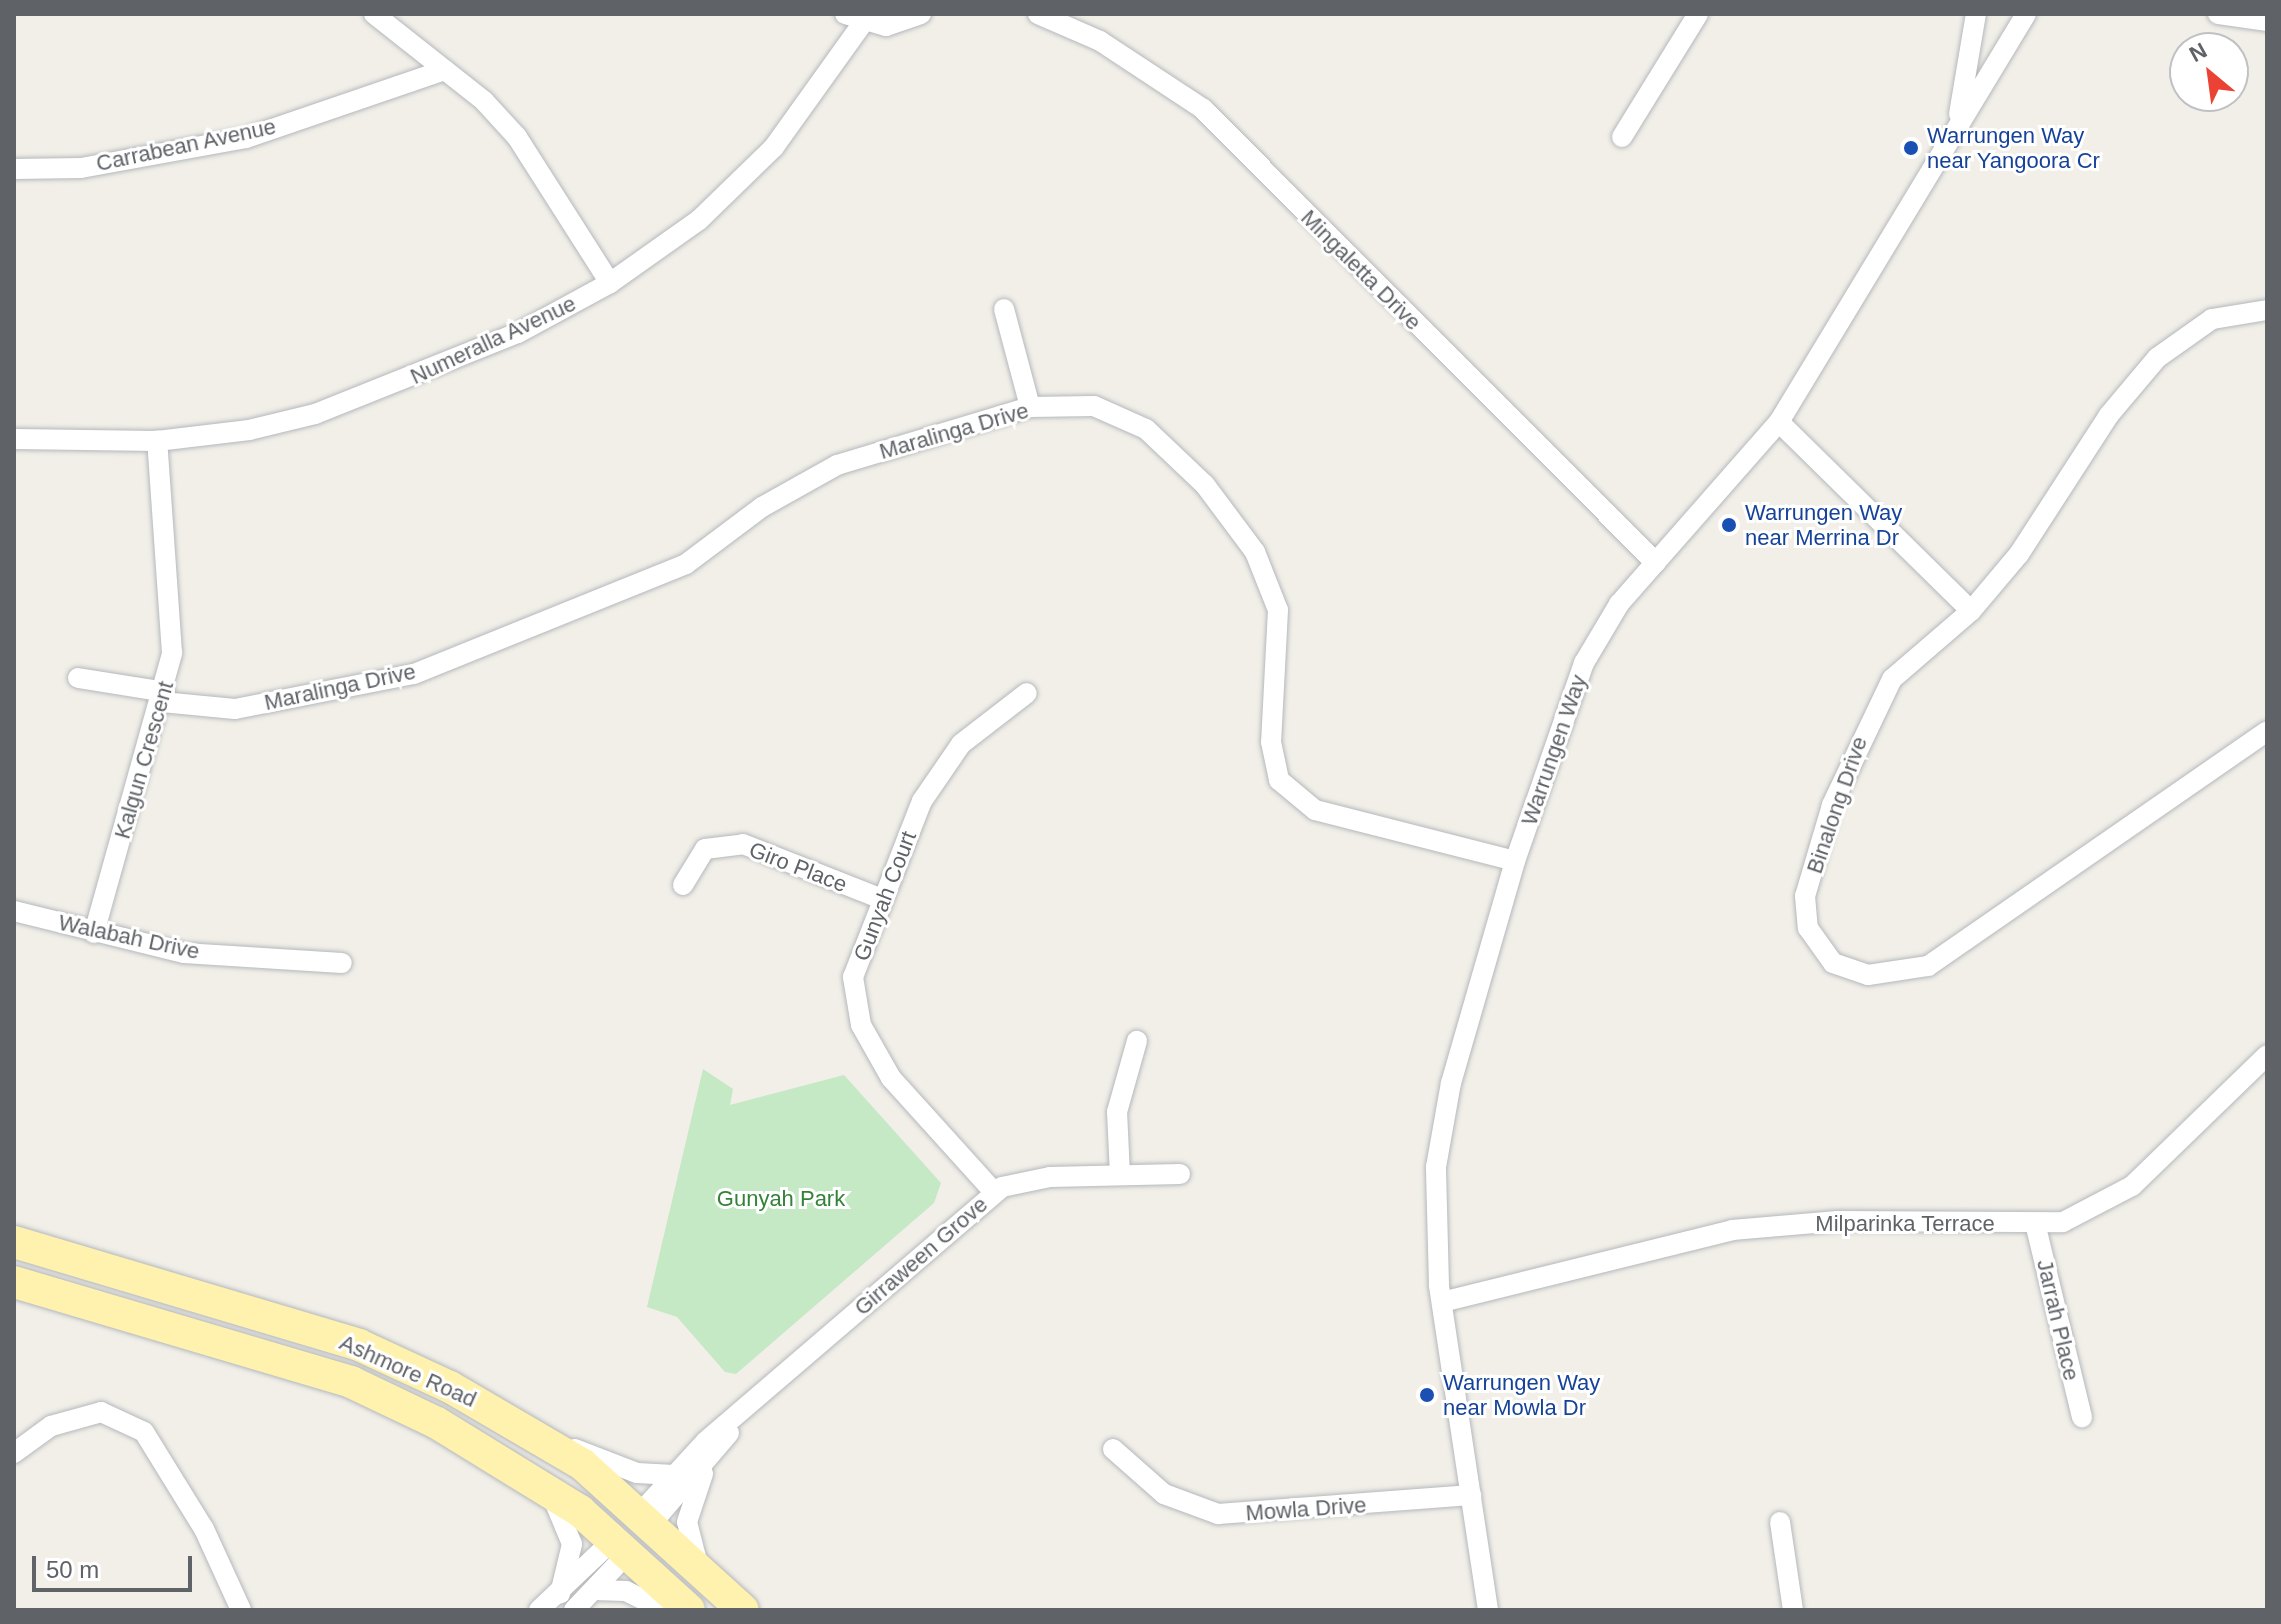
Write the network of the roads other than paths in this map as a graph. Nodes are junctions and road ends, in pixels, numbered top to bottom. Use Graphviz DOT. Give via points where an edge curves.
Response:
graph roads {
  1 [pos="374,14"];
  2 [pos="921,14"];
  3 [pos="1038,14"];
  4 [pos="1698,14"];
  5 [pos="1976,14"];
  6 [pos="2026,14"];
  7 [pos="2218,14"];
  8 [pos="854,19"];
  9 [pos="2267,21"];
  10 [pos="445,70"];
  11 [pos="1955,133"];
  12 [pos="1622,137"];
  13 [pos="14,169"];
  14 [pos="610,283"];
  15 [pos="1004,309"];
  16 [pos="2267,310"];
  17 [pos="1030,407"];
  18 [pos="1779,422"];
  19 [pos="14,439"];
  20 [pos="157,441"];
  21 [pos="1656,563"];
  22 [pos="1971,611"];
  23 [pos="78,678"];
  24 [pos="1027,693"];
  25 [pos="164,697"];
  26 [pos="2267,731"];
  27 [pos="1515,861"];
  28 [pos="683,885"];
  29 [pos="882,899"];
  30 [pos="14,911"];
  31 [pos="94,933"];
  32 [pos="342,963"];
  33 [pos="1137,1041"];
  34 [pos="2267,1055"];
  35 [pos="1180,1174"];
  36 [pos="1120,1175"];
  37 [pos="994,1192"];
  38 [pos="2035,1223"];
  39 [pos="14,1242"];
  40 [pos="14,1282"];
  41 [pos="1442,1302"];
  42 [pos="743,1414"];
  43 [pos="2082,1417"];
  44 [pos="541,1436"];
  45 [pos="719,1446"];
  46 [pos="1113,1449"];
  47 [pos="14,1453"];
  48 [pos="674,1475"];
  49 [pos="548,1488"];
  50 [pos="1471,1495"];
  51 [pos="647,1517"];
  52 [pos="1780,1522"];
  53 [pos="621,1545"];
  54 [pos="699,1567"];
  55 [pos="594,1590"];
  56 [pos="560,1594"];
  57 [pos="241,1610"];
  58 [pos="539,1610"];
  59 [pos="574,1610"];
  60 [pos="664,1610"];
  61 [pos="689,1610"];
  62 [pos="743,1610"];
  63 [pos="1488,1610"];
  64 [pos="1793,1610"];
  1 -- 10 [label="street"];
  2 -- 8 [label="street" via="886,26"];
  3 -- 21 [label="street, Mingaletta Drive" via="1100,41 1203,109"];
  4 -- 12 [label="street"];
  5 -- 11 [label="street"];
  6 -- 11 [label="street, Warrungen Way"];
  7 -- 9 [label="street"];
  8 -- 14 [label="street, Numeralla Avenue" via="750,172 699,220"];
  10 -- 13 [label="street, Carrabean Avenue" via="246,138 81,168"];
  10 -- 14 [label="street" via="517,137"];
  11 -- 18 [label="street, Warrungen Way"];
  14 -- 20 [label="street, Numeralla Avenue" via="518,333 315,414"];
  15 -- 17 [label="street"];
  16 -- 22 [label="street, Binalong Drive" via="2212,319 2157,358"];
  17 -- 25 [label="street, Maralinga Drive" via="837,465 762,507 686,564 414,674 235,709"];
  17 -- 27 [label="street, Maralinga Drive" via="1094,406 1146,429 1205,485 1255,552 1278,610 1271,742 1279,780 1315,810"];
  18 -- 21 [label="street, Warrungen Way"];
  18 -- 22 [label="street"];
  19 -- 20 [label="street, Numeralla Avenue"];
  20 -- 25 [label="street, Kalgun Crescent" via="172,653"];
  21 -- 27 [label="street, Warrungen Way" via="1619,604 1584,663"];
  22 -- 26 [label="street, Binalong Drive" via="1892,679 1832,805 1805,896 1808,928 1833,963 1868,975 1928,966"];
  23 -- 25 [label="street, Maralinga Drive"];
  24 -- 29 [label="street, Gunyah Court" via="961,744 922,801"];
  25 -- 31 [label="street, Kalgun Crescent"];
  27 -- 41 [label="street, Warrungen Way" via="1451,1083 1436,1167"];
  28 -- 29 [label="street, Giro Place" via="705,849 743,844"];
  29 -- 37 [label="street, Gunyah Court" via="853,977 861,1025 891,1078"];
  30 -- 31 [label="street, Walabah Drive"];
  31 -- 32 [label="street, Walabah Drive" via="184,953"];
  33 -- 36 [label="street" via="1117,1112"];
  34 -- 38 [label="street, Milparinka Terrace" via="2132,1186 2063,1222"];
  35 -- 36 [label="street, Girraween Grove"];
  36 -- 37 [label="street, Girraween Grove" via="1032,1178"];
  37 -- 42 [label="street, Girraween Grove"];
  38 -- 41 [label="street, Milparinka Terrace" via="1838,1221 1732,1230"];
  38 -- 43 [label="street, Jarrah Place"];
  39 -- 44 [label="main road, Ashmore Road" via="359,1345"];
  40 -- 49 [label="main road, Ashmore Road" via="351,1382"];
  41 -- 50 [label="street, Warrungen Way"];
  42 -- 45 [label="street, Girraween Grove"];
  42 -- 48 [label="street, Girraween Grove"];
  44 -- 48 [label="street" via="637,1473"];
  44 -- 51 [label="main road, Ashmore Road"];
  45 -- 51 [label="street, Girraween Grove"];
  45 -- 54 [label="street" via="688,1517"];
  46 -- 50 [label="street, Mowla Drive" via="1164,1494 1218,1514"];
  47 -- 57 [label="street" via="51,1426 101,1412 144,1432 204,1529"];
  48 -- 51 [label="street, Girraween Grove"];
  49 -- 53 [label="main road, Ashmore Road"];
  49 -- 56 [label="street" via="572,1544"];
  50 -- 63 [label="street, Warrungen Way"];
  51 -- 53 [label="main road"];
  51 -- 54 [label="main road, Ashmore Road"];
  52 -- 64 [label="street"];
  53 -- 55 [label="street"];
  53 -- 56 [label="street"];
  53 -- 61 [label="main road, Ashmore Road"];
  54 -- 62 [label="main road, Ashmore Road"];
  55 -- 59 [label="street"];
  55 -- 60 [label="street" via="626,1591"];
  56 -- 58 [label="street"];
}
